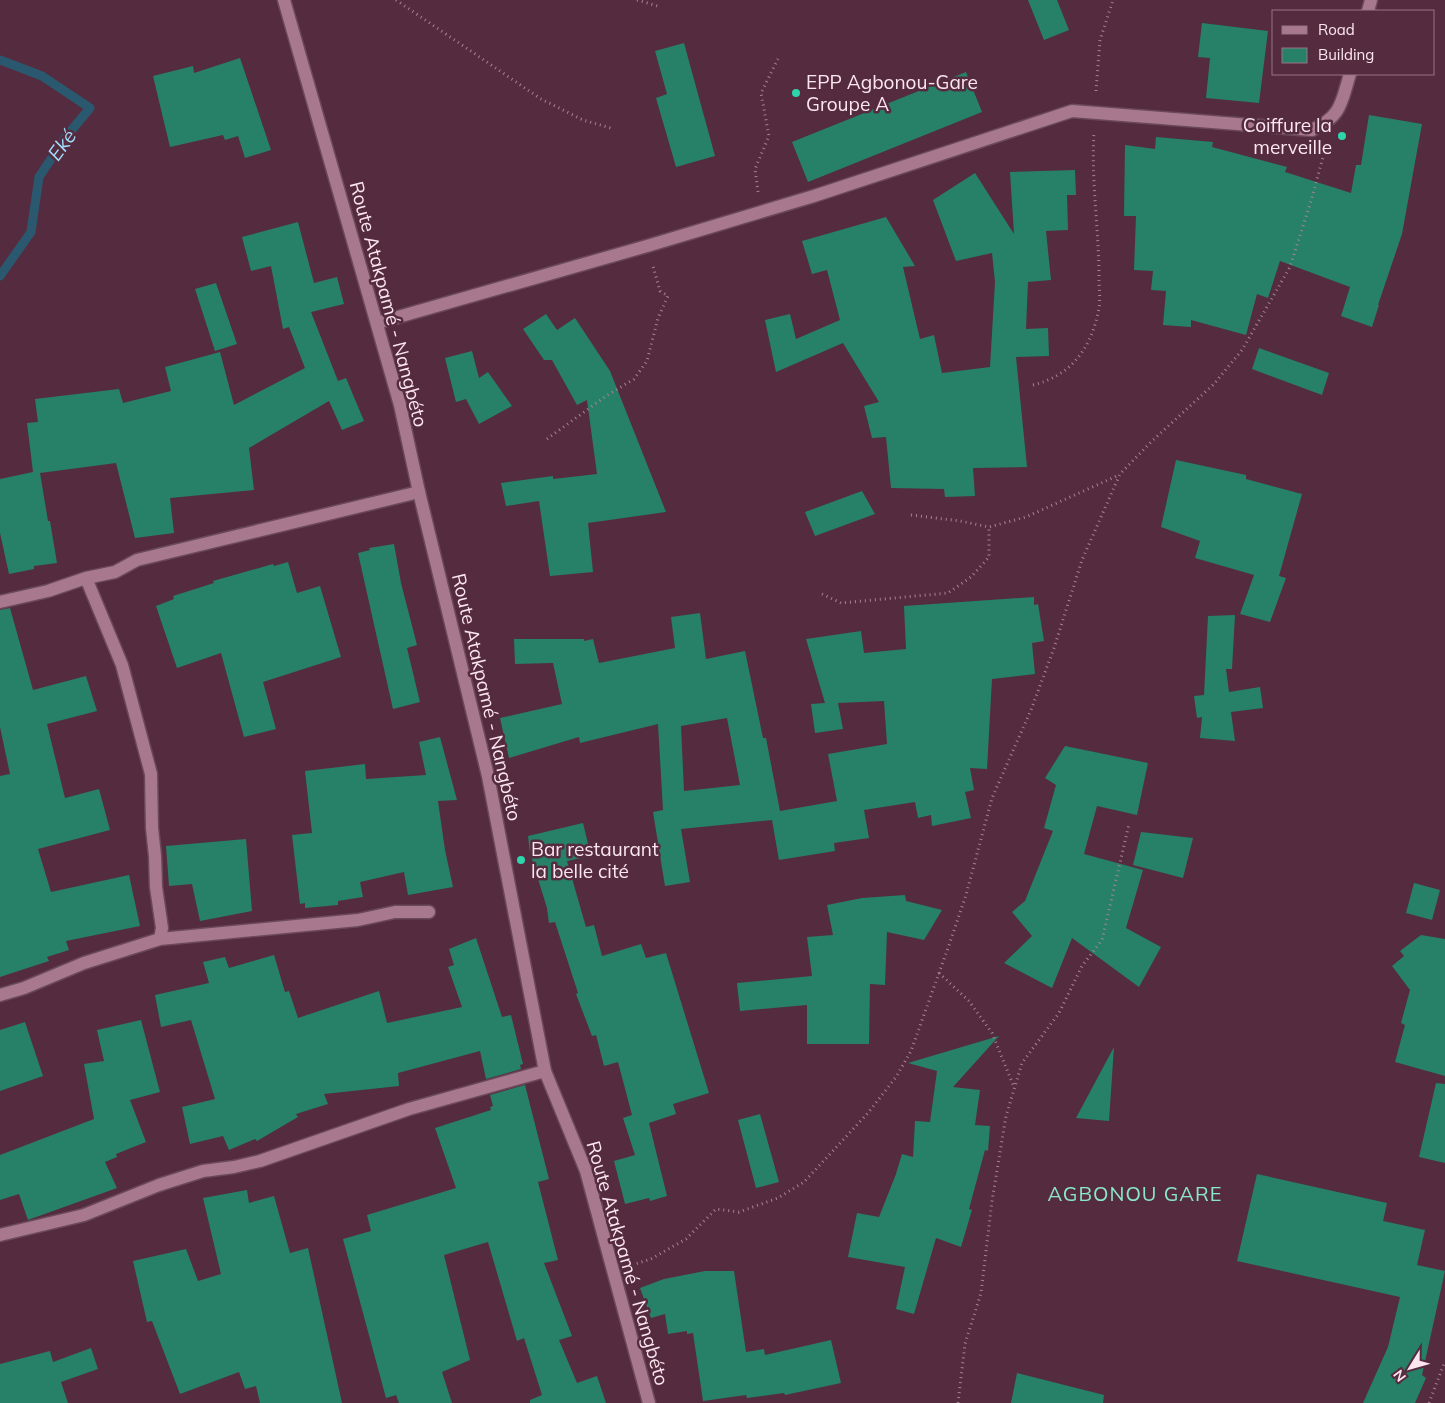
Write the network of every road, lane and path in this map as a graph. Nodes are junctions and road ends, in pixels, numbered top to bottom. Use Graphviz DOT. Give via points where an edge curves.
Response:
graph roads {
  1 [pos="284,0"];
  2 [pos="396,0"];
  3 [pos="637,0"];
  4 [pos="1113,0"];
  5 [pos="661,7"];
  6 [pos="778,60"];
  7 [pos="1350,75"];
  8 [pos="1095,113"];
  9 [pos="614,130"];
  10 [pos="1312,130"];
  11 [pos="761,212"];
  12 [pos="647,246"];
  13 [pos="377,324"];
  14 [pos="1033,385"];
  15 [pos="548,439"];
  16 [pos="1120,474"];
  17 [pos="419,492"];
  18 [pos="911,515"];
  19 [pos="989,527"];
  20 [pos="86,578"];
  21 [pos="822,594"];
  22 [pos="0,602"];
  23 [pos="1129,824"];
  24 [pos="429,912"];
  25 [pos="160,939"];
  26 [pos="939,973"];
  27 [pos="0,995"];
  28 [pos="545,1071"];
  29 [pos="1014,1088"];
  30 [pos="0,1235"];
  31 [pos="612,1272"];
  32 [pos="1445,1361"];
  33 [pos="649,1403"];
  34 [pos="958,1403"];
  35 [pos="1429,1403"];
  1 -- 13 [label="street, Route Atakpamé - Nangbéto"];
  2 -- 9 [label="path" via="541,100 583,120"];
  3 -- 5 [label="path"];
  4 -- 8 [label="path" via="1100,40"];
  6 -- 11 [label="path" via="762,93 769,136 755,169"];
  7 -- 10 [label="street" via="1340,109 1326,123"];
  8 -- 10 [label="street"];
  8 -- 11 [label="street" via="1072,111"];
  8 -- 14 [label="path" via="1092,162 1099,247 1099,312 1085,351 1068,368 1047,381"];
  10 -- 16 [label="path" via="1323,156 1290,267 1242,350 1214,384"];
  11 -- 12 [label="street"];
  12 -- 13 [label="street"];
  12 -- 15 [label="path" via="660,291 668,296 658,318 647,361 634,380 606,396"];
  13 -- 17 [label="street, Route Atakpamé - Nangbéto"];
  16 -- 19 [label="path" via="1026,517"];
  16 -- 26 [label="path" via="1082,560 1031,710 992,798 966,895"];
  17 -- 20 [label="street" via="137,560 115,572"];
  17 -- 28 [label="street, Route Atakpamé - Nangbéto" via="488,776"];
  18 -- 19 [label="path"];
  19 -- 21 [label="path" via="989,557 972,577 948,593 841,604"];
  20 -- 22 [label="street" via="48,592"];
  20 -- 25 [label="street" via="122,664 151,774 156,888 162,928"];
  23 -- 29 [label="path" via="1102,940 1082,966 1059,1013 1022,1063"];
  24 -- 25 [label="street" via="395,912 358,920"];
  25 -- 27 [label="street"];
  26 -- 29 [label="path" via="969,1001 992,1033"];
  26 -- 31 [label="path" via="911,1050 896,1077 868,1114 804,1182 778,1198 739,1212 716,1209 686,1239 651,1258"];
  28 -- 30 [label="street" via="409,1109 260,1162 203,1171 84,1215"];
  28 -- 31 [label="street, Route Atakpamé - Nangbéto" via="586,1171"];
  29 -- 34 [label="path" via="1006,1116 992,1201 981,1294 965,1344"];
  31 -- 33 [label="street, Route Atakpamé - Nangbéto"];
  32 -- 35 [label="path"];
}
